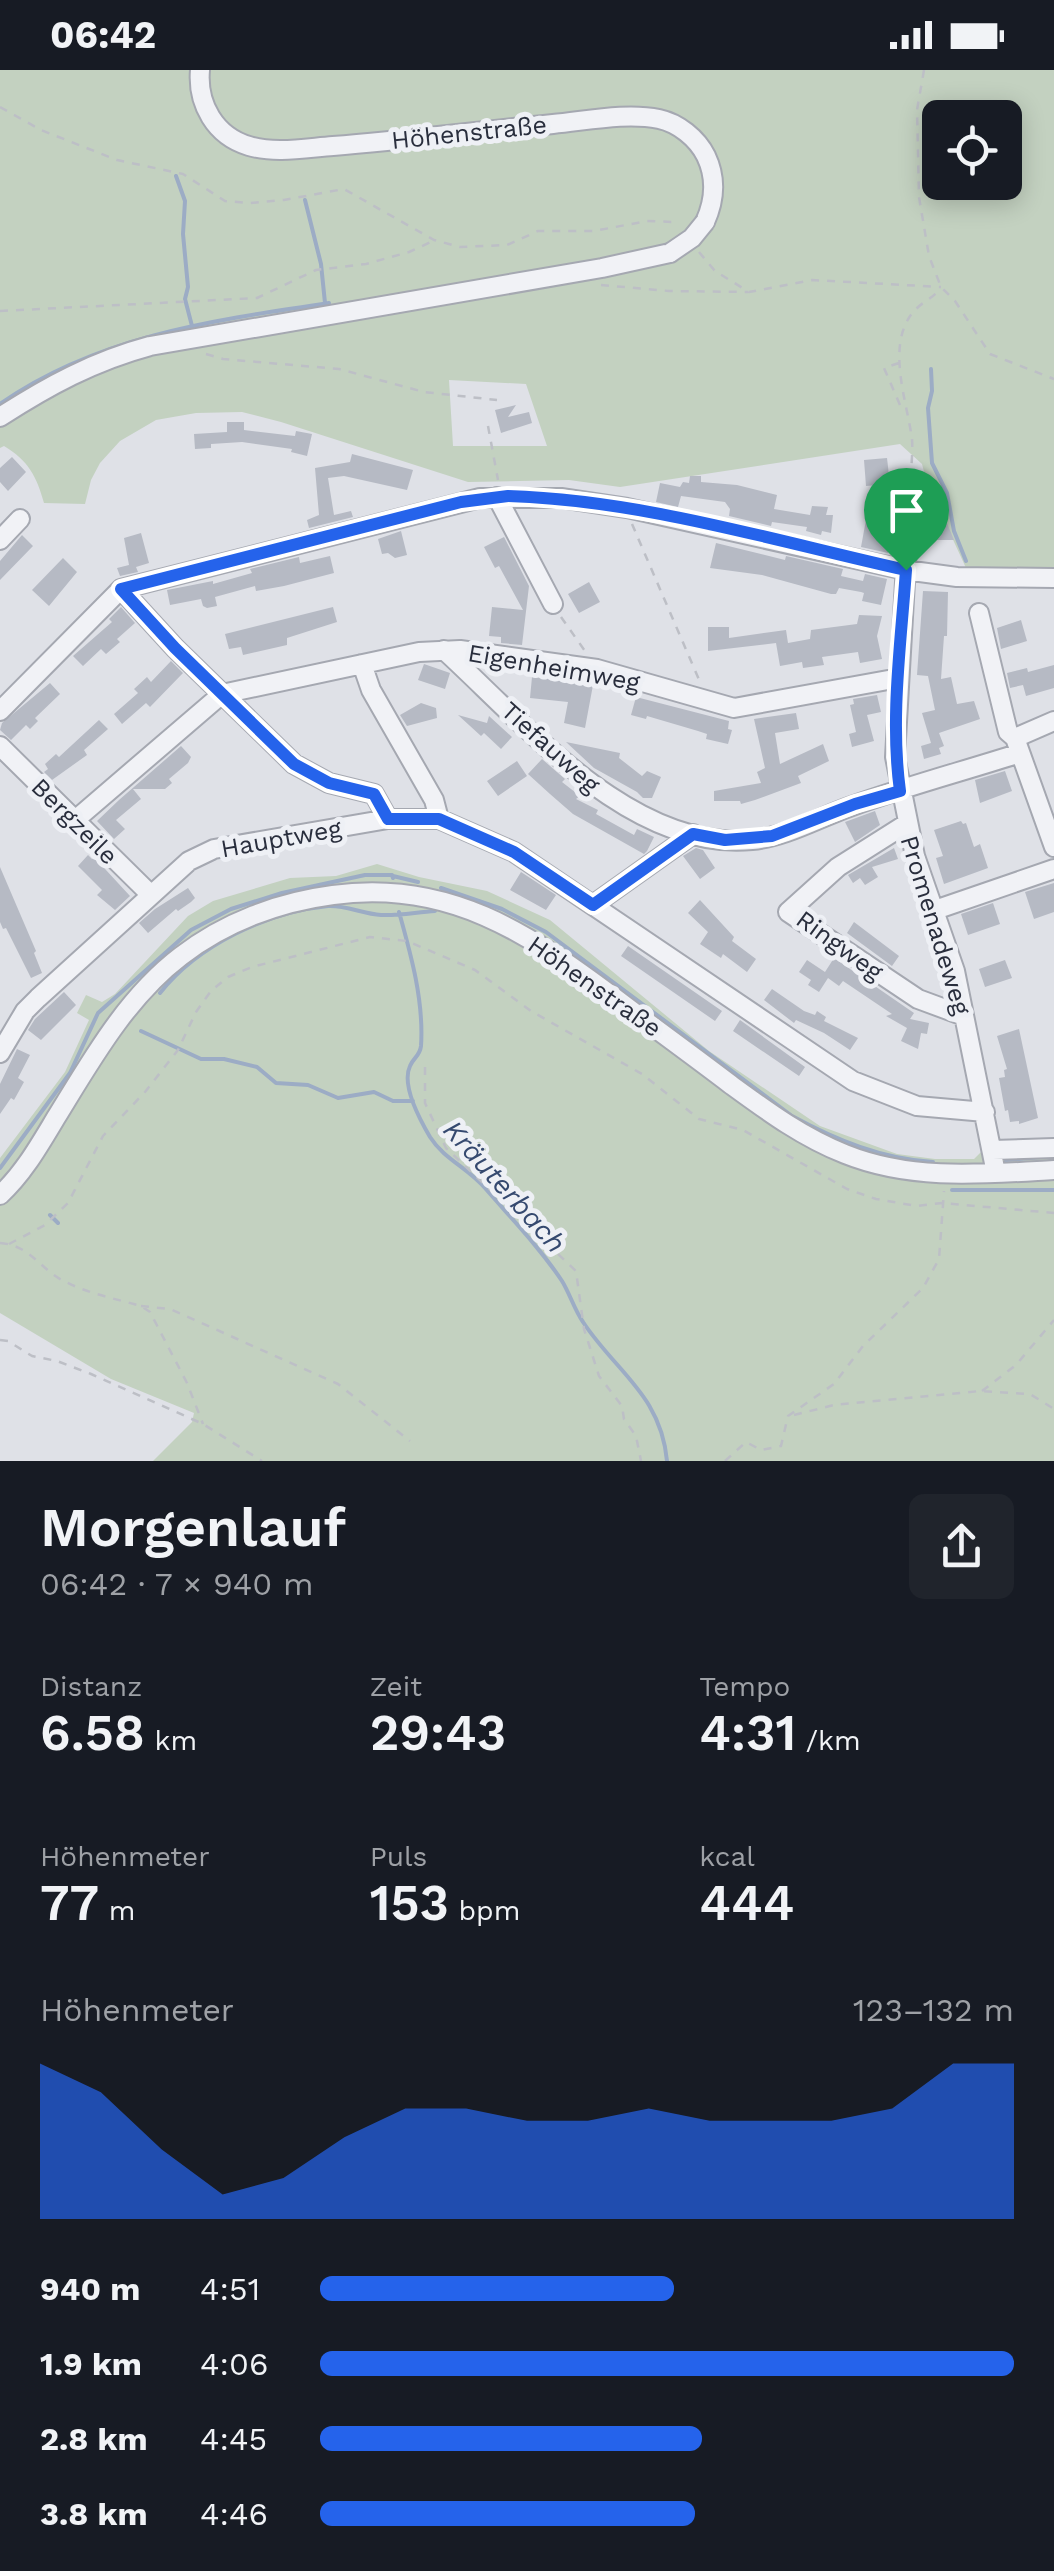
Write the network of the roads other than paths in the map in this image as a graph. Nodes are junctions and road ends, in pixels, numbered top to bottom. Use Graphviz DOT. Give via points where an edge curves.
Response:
graph roads {
  1 [pos="200,70"];
  2 [pos="0,418"];
  3 [pos="910,494"];
  4 [pos="498,497"];
  5 [pos="20,519"];
  6 [pos="0,540"];
  7 [pos="906,570"];
  8 [pos="1054,578"];
  9 [pos="121,589"];
  10 [pos="552,604"];
  11 [pos="979,613"];
  12 [pos="444,650"];
  13 [pos="362,664"];
  14 [pos="899,678"];
  15 [pos="222,694"];
  16 [pos="0,710"];
  17 [pos="1054,721"];
  18 [pos="1017,745"];
  19 [pos="0,746"];
  20 [pos="900,791"];
  21 [pos="388,819"];
  22 [pos="439,819"];
  23 [pos="74,820"];
  24 [pos="906,824"];
  25 [pos="693,834"];
  26 [pos="1054,847"];
  27 [pos="1054,868"];
  28 [pos="151,895"];
  29 [pos="593,905"];
  30 [pos="934,910"];
  31 [pos="964,1016"];
  32 [pos="2,1039"];
  33 [pos="984,1112"];
  34 [pos="1054,1148"];
  35 [pos="993,1150"];
  36 [pos="1054,1170"];
  37 [pos="996,1173"];
  38 [pos="0,1196"];
  1 -- 2 [label="street, Höhenstraße, bridge" via="202,100 213,121 257,148 651,118 689,135 709,164 713,193 705,222 670,253 134,350 86,367"];
  3 -- 7 [label="street, Promenadeweg"];
  4 -- 7 [label="street" via="627,508"];
  4 -- 9 [label="street"];
  4 -- 10 [label="street"];
  5 -- 6 [label="street"];
  7 -- 8 [label="street"];
  7 -- 14 [label="street, Promenadeweg"];
  9 -- 15 [label="street"];
  9 -- 16 [label="street"];
  11 -- 18 [label="street" via="1008,732"];
  12 -- 13 [label="street, Eigenheimweg"];
  12 -- 14 [label="street, Eigenheimweg" via="597,669 734,708"];
  12 -- 25 [label="street, Tiefauweg" via="595,788 650,821"];
  13 -- 15 [label="street, Eigenheimweg"];
  13 -- 22 [label="street"];
  14 -- 20 [label="street, Promenadeweg"];
  15 -- 21 [label="street" via="294,764 329,783 374,794"];
  15 -- 23 [label="street, Eigenheimweg"];
  17 -- 18 [label="street, Tiefauweg"];
  18 -- 20 [label="street, Tiefauweg"];
  18 -- 26 [label="street"];
  19 -- 23 [label="street, Bergzeile"];
  20 -- 24 [label="street, Promenadeweg"];
  20 -- 25 [label="street, Tiefauweg" via="772,836 725,840"];
  21 -- 22 [label="street, Hauptweg"];
  21 -- 28 [label="street, Hauptweg" via="214,849 190,860"];
  22 -- 29 [label="street, Hauptweg" via="514,852"];
  23 -- 28 [label="street, Bergzeile"];
  24 -- 30 [label="street, Promenadeweg"];
  24 -- 31 [label="street, Ringweg" via="838,867 788,912 918,999"];
  25 -- 29 [label="street"];
  27 -- 30 [label="street"];
  28 -- 32 [label="street, Hauptweg"];
  29 -- 33 [label="street, Hauptweg" via="854,1080 917,1106"];
  30 -- 31 [label="street, Promenadeweg"];
  31 -- 33 [label="street, Promenadeweg"];
  33 -- 35 [label="street, Promenadeweg"];
  34 -- 35 [label="street"];
  35 -- 37 [label="street, Promenadeweg"];
  36 -- 37 [label="street, Höhenstraße"];
  37 -- 38 [label="street, Höhenstraße" via="948,1175 873,1164 826,1146 786,1125 559,956 498,921 444,901 369,892 315,897 253,915 167,968 116,1024"];
}
